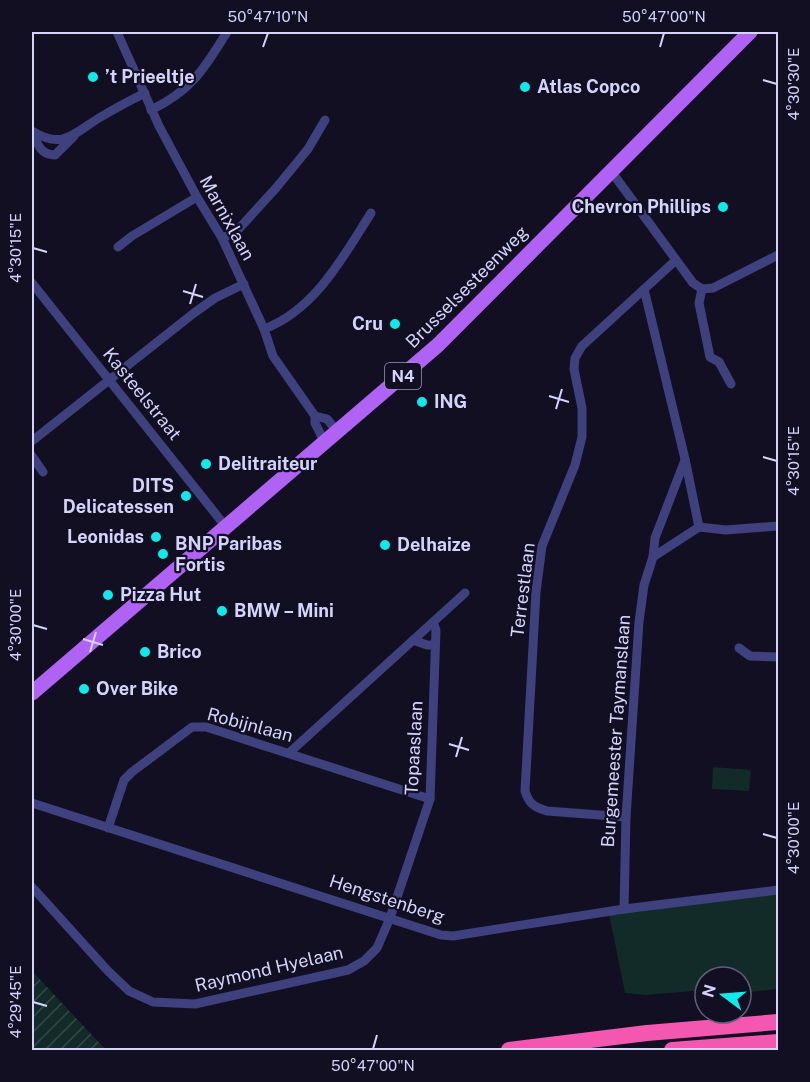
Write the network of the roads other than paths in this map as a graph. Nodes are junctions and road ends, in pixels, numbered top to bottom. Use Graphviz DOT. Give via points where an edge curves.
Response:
graph roads {
  1 [pos="117,32"];
  2 [pos="226,32"];
  3 [pos="750,32"];
  4 [pos="145,93"];
  5 [pos="151,110"];
  6 [pos="325,120"];
  7 [pos="32,132"];
  8 [pos="74,135"];
  9 [pos="611,171"];
  10 [pos="197,197"];
  11 [pos="371,213"];
  12 [pos="222,238"];
  13 [pos="118,247"];
  14 [pos="778,255"];
  15 [pos="676,260"];
  16 [pos="32,283"];
  17 [pos="244,284"];
  18 [pos="702,289"];
  19 [pos="644,290"];
  20 [pos="264,329"];
  21 [pos="110,381"];
  22 [pos="731,384"];
  23 [pos="315,416"];
  24 [pos="338,432"];
  25 [pos="32,441"];
  26 [pos="325,442"];
  27 [pos="32,456"];
  28 [pos="685,459"];
  29 [pos="43,472"];
  30 [pos="778,526"];
  31 [pos="226,527"];
  32 [pos="699,527"];
  33 [pos="653,557"];
  34 [pos="465,593"];
  35 [pos="433,622"];
  36 [pos="413,640"];
  37 [pos="435,645"];
  38 [pos="739,648"];
  39 [pos="778,657"];
  40 [pos="32,693"];
  41 [pos="289,753"];
  42 [pos="430,799"];
  43 [pos="32,803"];
  44 [pos="626,817"];
  45 [pos="108,828"];
  46 [pos="32,887"];
  47 [pos="778,890"];
  48 [pos="624,909"];
  49 [pos="390,918"];
  50 [pos="778,1022"];
  51 [pos="778,1042"];
  52 [pos="509,1050"];
  53 [pos="672,1050"];
  1 -- 4 [label="street, Marnixlaan"];
  2 -- 5 [label="street" via="201,73 181,93"];
  3 -- 9 [label="main road, Brusselsesteenweg / N4"];
  4 -- 5 [label="street, Marnixlaan"];
  4 -- 8 [label="street"];
  5 -- 10 [label="street, Marnixlaan"];
  6 -- 12 [label="street" via="308,150 276,188 235,232"];
  7 -- 8 [label="street" via="45,139 61,140"];
  7 -- 8 [label="street" via="42,152 48,155 55,155"];
  9 -- 15 [label="street"];
  9 -- 24 [label="main road, Brusselsesteenweg / N4" via="438,345"];
  10 -- 12 [label="street, Marnixlaan"];
  10 -- 13 [label="street"];
  11 -- 20 [label="street" via="334,272 311,297 280,323"];
  12 -- 17 [label="street, Marnixlaan"];
  14 -- 18 [label="street" via="713,288"];
  15 -- 18 [label="street"];
  15 -- 19 [label="street, Terrestlaan"];
  16 -- 21 [label="street, Kasteelstraat"];
  17 -- 20 [label="street, Marnixlaan"];
  17 -- 21 [label="street" via="194,313"];
  18 -- 22 [label="street" via="699,303 710,357 719,362"];
  19 -- 28 [label="street"];
  19 -- 44 [label="street, Terrestlaan" via="582,346 575,358 582,437 575,465 542,546 525,791 534,807 547,811"];
  20 -- 23 [label="street, Marnixlaan" via="273,356"];
  21 -- 25 [label="street"];
  21 -- 31 [label="street, Kasteelstraat"];
  23 -- 24 [label="street, Marnixlaan" via="327,418"];
  23 -- 26 [label="street, Marnixlaan"];
  24 -- 26 [label="main road, Brusselsesteenweg / N4"];
  26 -- 31 [label="main road, Brusselsesteenweg / N4"];
  27 -- 29 [label="street"];
  28 -- 32 [label="street"];
  28 -- 33 [label="street, Burgemeester Taymanslaan" via="655,538"];
  30 -- 32 [label="street" via="726,530"];
  31 -- 40 [label="main road, Brusselsesteenweg / N4"];
  32 -- 33 [label="street"];
  33 -- 44 [label="street, Burgemeester Taymanslaan" via="639,622"];
  34 -- 35 [label="street"];
  35 -- 36 [label="street"];
  35 -- 37 [label="street, Topaaslaan"];
  36 -- 37 [label="street"];
  36 -- 41 [label="street"];
  37 -- 42 [label="street, Topaaslaan"];
  38 -- 39 [label="street" via="750,656"];
  41 -- 42 [label="street, Robijnlaan"];
  41 -- 45 [label="street, Robijnlaan" via="192,727 124,780"];
  42 -- 49 [label="street, Topaaslaan"];
  43 -- 45 [label="street, Hengstenberg"];
  44 -- 48 [label="street, Burgemeester Taymanslaan"];
  45 -- 49 [label="street, Hengstenberg"];
  46 -- 49 [label="street, Raymond Hyelaan" via="121,984 153,1002 195,1004 348,970 377,948"];
  47 -- 48 [label="street, Hengstenberg"];
  48 -- 49 [label="street, Hengstenberg" via="453,936"];
  50 -- 52 [label="highway"];
  51 -- 53 [label="highway"];
}
